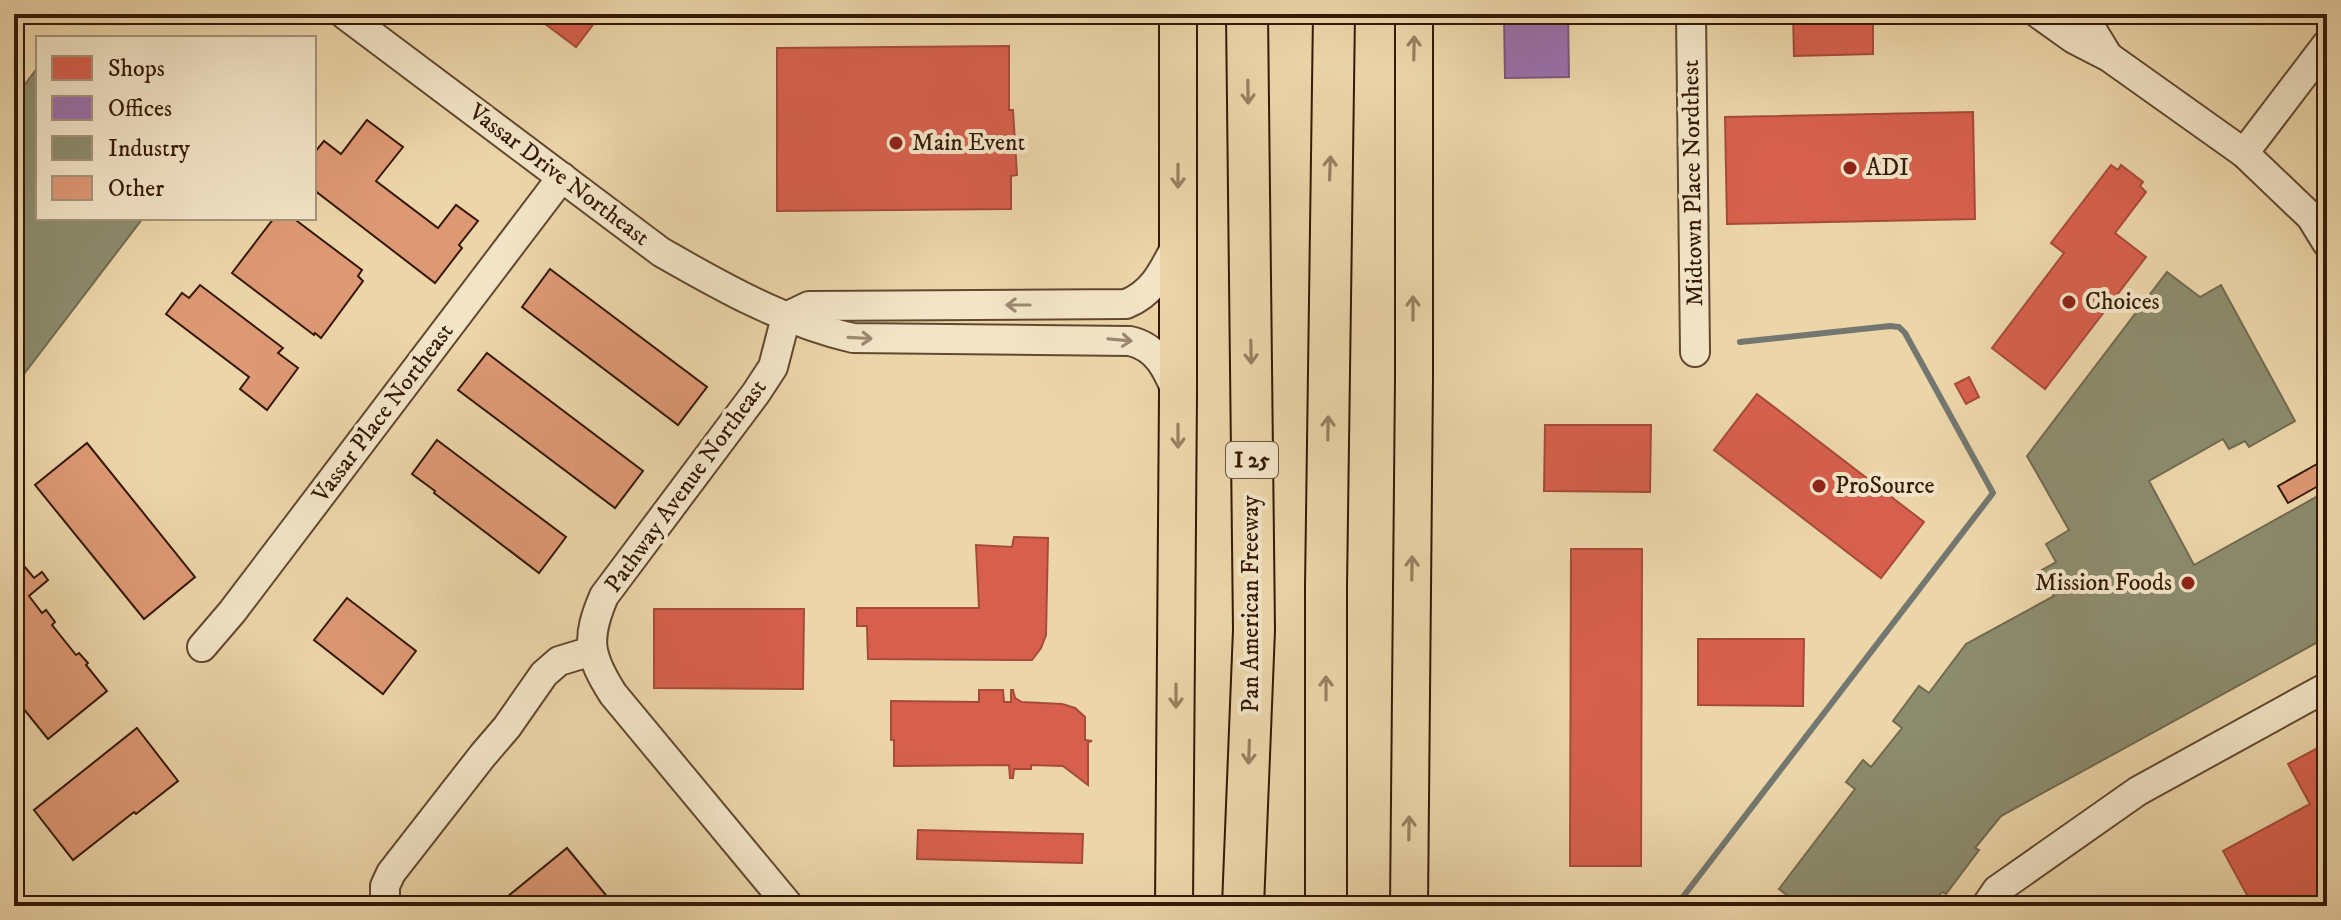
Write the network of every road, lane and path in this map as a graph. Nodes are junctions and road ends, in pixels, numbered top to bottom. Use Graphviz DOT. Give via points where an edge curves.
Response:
graph roads {
  1 [pos="344,14"];
  2 [pos="1178,14"];
  3 [pos="1247,14"];
  4 [pos="1414,14"];
  5 [pos="1691,14"];
  6 [pos="2039,14"];
  7 [pos="2080,14"];
  8 [pos="1335,19"];
  9 [pos="2327,44"];
  10 [pos="2109,57"];
  11 [pos="2244,153"];
  12 [pos="562,177"];
  13 [pos="2327,243"];
  14 [pos="1177,244"];
  15 [pos="786,317"];
  16 [pos="1695,352"];
  17 [pos="1178,395"];
  18 [pos="202,647"];
  19 [pos="592,651"];
  20 [pos="2327,687"];
  21 [pos="385,906"];
  22 [pos="789,906"];
  23 [pos="1174,906"];
  24 [pos="1243,906"];
  25 [pos="1326,906"];
  26 [pos="1409,906"];
  27 [pos="1986,906"];
  1 -- 12 [label="street, Vassar Drive Northeast"];
  2 -- 14 [label="main road, one-way"];
  3 -- 24 [label="highway, Pan American Freeway / I 25, one-way" via="1254,630"];
  26 -- 4 [label="main road, one-way"];
  5 -- 16 [label="street, Midtown Place Nordthest"];
  6 -- 10 [label="street"];
  7 -- 10 [label="street"];
  25 -- 8 [label="highway, one-way"];
  9 -- 11 [label="street"];
  10 -- 11 [label="street"];
  11 -- 13 [label="street" via="2311,217"];
  12 -- 15 [label="street, Vassar Drive Northeast" via="661,252"];
  12 -- 18 [label="street, Vassar Place Northeast"];
  14 -- 15 [label="street, one-way" via="1149,291 1126,304 809,306"];
  14 -- 17 [label="main road"];
  15 -- 17 [label="street, Vassar Drive Northeast, one-way" via="853,338 1130,341 1163,363"];
  15 -- 19 [label="street, Pathway Avenue Northeast" via="773,367 604,596 592,624"];
  17 -- 23 [label="main road, one-way"];
  19 -- 21 [label="street" via="559,661 544,674 391,873"];
  19 -- 22 [label="street" via="613,694"];
  20 -- 27 [label="street" via="2138,791 1997,890"];
}
